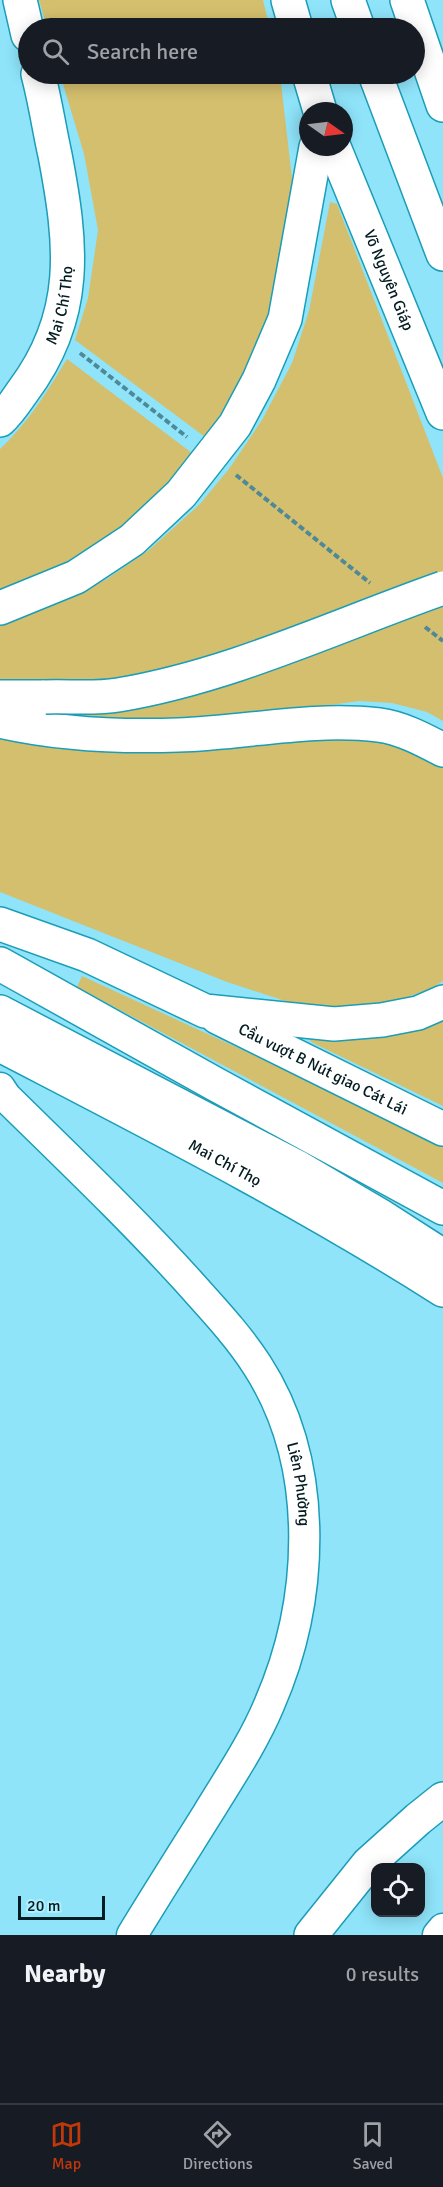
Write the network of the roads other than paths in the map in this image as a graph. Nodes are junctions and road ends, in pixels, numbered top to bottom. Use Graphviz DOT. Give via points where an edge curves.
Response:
graph roads {
  1 [pos="20,0"];
  2 [pos="288,0"];
  3 [pos="347,0"];
  4 [pos="407,0"];
  5 [pos="24,18"];
  6 [pos="293,18"];
  7 [pos="342,18"];
  8 [pos="354,18"];
  9 [pos="413,18"];
  10 [pos="425,52"];
  11 [pos="40,84"];
  12 [pos="312,84"];
  13 [pos="328,84"];
  14 [pos="379,84"];
  15 [pos="318,102"];
  16 [pos="323,102"];
  17 [pos="443,105"];
  18 [pos="314,156"];
  19 [pos="338,156"];
  20 [pos="443,254"];
  21 [pos="443,413"];
  22 [pos="0,420"];
  23 [pos="443,588"];
  24 [pos="0,608"];
  25 [pos="0,697"];
  26 [pos="0,721"];
  27 [pos="443,750"];
  28 [pos="2,925"];
  29 [pos="0,964"];
  30 [pos="443,1002"];
  31 [pos="205,1011"];
  32 [pos="3,1028"];
  33 [pos="2,1092"];
  34 [pos="443,1129"];
  35 [pos="443,1208"];
  36 [pos="443,1256"];
  37 [pos="443,1290"];
  38 [pos="443,1799"];
  39 [pos="443,1929"];
  40 [pos="132,1935"];
  41 [pos="311,1935"];
  42 [pos="438,1935"];
  1 -- 5 [label="main road"];
  2 -- 6 [label="main road"];
  3 -- 7 [label="main road"];
  3 -- 8 [label="main road"];
  4 -- 9 [label="main road"];
  10 -- 17 [label="main road"];
  11 -- 22 [label="main road, Mai Chí Thọ" via="68,232 67,282 59,326 40,368"];
  12 -- 15 [label="main road"];
  13 -- 16 [label="main road"];
  14 -- 20 [label="main road"];
  18 -- 24 [label="main road" via="285,319 235,425 181,494 132,540 76,577"];
  19 -- 21 [label="main road, Võ Nguyên Giáp"];
  23 -- 25 [label="main road, bridge" via="242,664 176,682 116,695"];
  26 -- 27 [label="main road" via="90,733 179,735 306,723 381,725 420,737"];
  28 -- 31 [label="main road, Cầu vượt B Nút giao Cát Lái" via="87,955"];
  29 -- 35 [label="main road"];
  30 -- 31 [label="main road" via="418,1013 334,1024"];
  31 -- 34 [label="main road, Cầu vượt B Nút giao Cát Lái"];
  32 -- 36 [label="main road, Mai Chí Thọ" via="299,1168"];
  32 -- 37 [label="main road, Mai Chí Thọ"];
  33 -- 40 [label="street, Liên Phường" via="154,1244 232,1330 258,1366 283,1416 299,1474 305,1530 302,1585 293,1637 270,1702 251,1744"];
  38 -- 41 [label="main road" via="368,1864"];
  39 -- 42 [label="street"];
}
